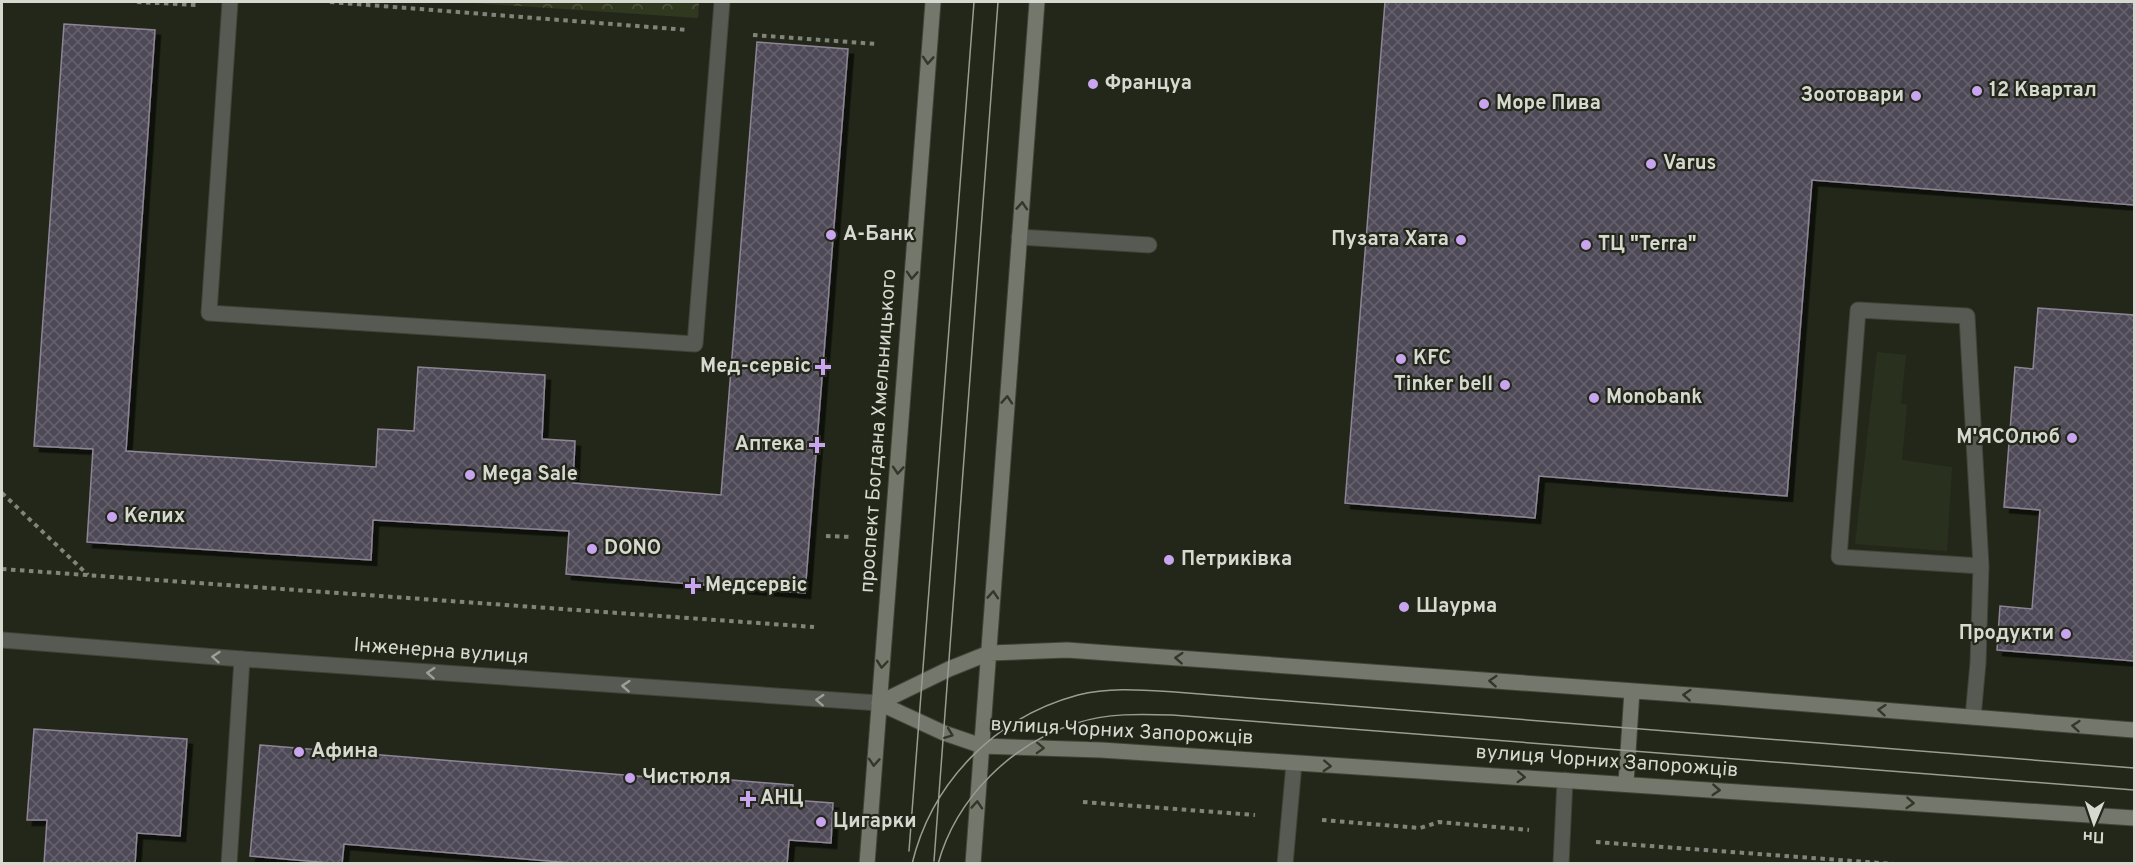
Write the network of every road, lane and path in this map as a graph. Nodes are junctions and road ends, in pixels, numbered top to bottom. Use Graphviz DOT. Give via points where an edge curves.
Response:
graph roads {
  1 [pos="137,2"];
  2 [pos="230,2"];
  3 [pos="330,2"];
  4 [pos="722,2"];
  5 [pos="933,2"];
  6 [pos="1037,2"];
  7 [pos="203,6"];
  8 [pos="720,32"];
  9 [pos="878,44"];
  10 [pos="1020,237"];
  11 [pos="1149,245"];
  12 [pos="2,493"];
  13 [pos="826,536"];
  14 [pos="853,537"];
  15 [pos="1982,566"];
  16 [pos="2,569"];
  17 [pos="88,576"];
  18 [pos="814,627"];
  19 [pos="2,640"];
  20 [pos="989,653"];
  21 [pos="242,659"];
  22 [pos="1632,691"];
  23 [pos="879,703"];
  24 [pos="1973,717"];
  25 [pos="2134,730"];
  26 [pos="982,746"];
  27 [pos="1294,764"];
  28 [pos="1565,780"];
  29 [pos="1626,783"];
  30 [pos="1083,802"];
  31 [pos="1289,818"];
  32 [pos="2134,818"];
  33 [pos="1563,839"];
  34 [pos="229,864"];
  35 [pos="867,864"];
  36 [pos="973,864"];
  37 [pos="1286,864"];
  38 [pos="1561,864"];
  39 [pos="1894,864"];
  1 -- 7 [label="path"];
  2 -- 8 [label="street" via="209,313 695,345"];
  3 -- 8 [label="path"];
  4 -- 8 [label="street"];
  5 -- 23 [label="main road, проспект Богдана Хмельницького, one-way"];
  10 -- 6 [label="main road, one-way"];
  8 -- 9 [label="path"];
  10 -- 11 [label="street"];
  20 -- 10 [label="main road, one-way"];
  12 -- 17 [label="path"];
  13 -- 14 [label="path"];
  15 -- 15 [label="street" via="1839,557 1858,310 1966,316"];
  15 -- 24 [label="street"];
  16 -- 17 [label="path"];
  17 -- 18 [label="path"];
  21 -- 19 [label="street, Інженерна вулиця, one-way"];
  22 -- 20 [label="main road, one-way" via="1110,652"];
  20 -- 23 [label="main road"];
  20 -- 26 [label="main road"];
  23 -- 21 [label="street, Інженерна вулиця, one-way"];
  21 -- 34 [label="street"];
  24 -- 22 [label="main road, one-way"];
  22 -- 29 [label="main road"];
  23 -- 26 [label="main road, вулиця Чорних Запорожців, one-way"];
  23 -- 35 [label="main road, проспект Богдана Хмельницького, one-way"];
  25 -- 24 [label="main road, one-way"];
  26 -- 27 [label="main road, вулиця Чорних Запорожців, one-way"];
  36 -- 26 [label="main road, one-way"];
  27 -- 28 [label="main road, вулиця Чорних Запорожців, one-way"];
  27 -- 31 [label="street"];
  28 -- 29 [label="main road, вулиця Чорних Запорожців"];
  28 -- 33 [label="street"];
  29 -- 32 [label="main road, вулиця Чорних Запорожців, one-way"];
  30 -- 31 [label="path"];
  31 -- 33 [label="path" via="1420,828 1439,822 1536,831"];
  31 -- 37 [label="street"];
  33 -- 38 [label="street"];
  33 -- 39 [label="path"];
}
